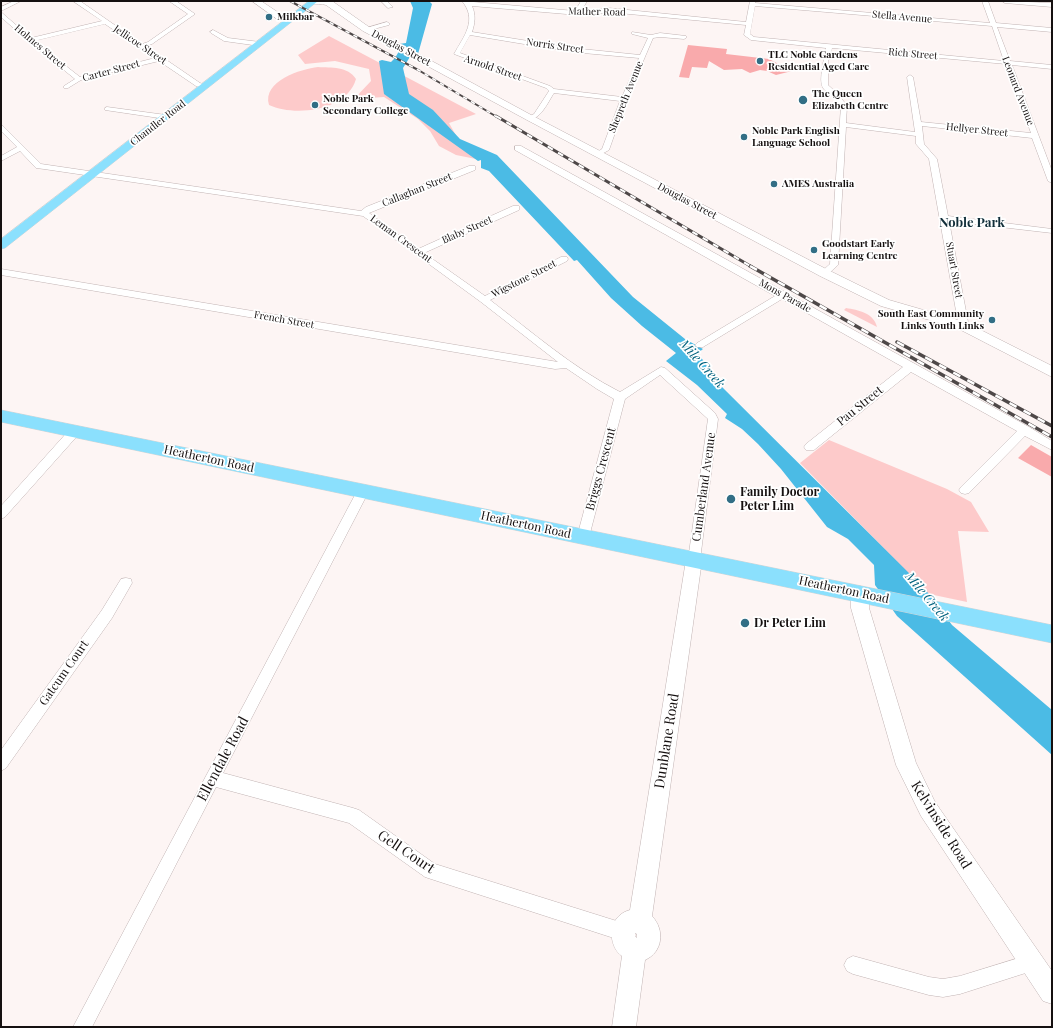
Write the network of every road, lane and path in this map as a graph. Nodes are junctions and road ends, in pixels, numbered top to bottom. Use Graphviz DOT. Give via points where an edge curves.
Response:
graph roads {
  1 [pos="18,1"];
  2 [pos="76,1"];
  3 [pos="172,1"];
  4 [pos="256,1"];
  5 [pos="384,1"];
  6 [pos="584,1"];
  7 [pos="985,1"];
  8 [pos="1005,1"];
  9 [pos="310,2"];
  10 [pos="467,2"];
  11 [pos="751,2"];
  12 [pos="331,5"];
  13 [pos="1052,5"];
  14 [pos="390,7"];
  15 [pos="1,9"];
  16 [pos="1,14"];
  17 [pos="579,15"];
  18 [pos="293,18"];
  19 [pos="105,22"];
  20 [pos="387,24"];
  21 [pos="749,24"];
  22 [pos="993,24"];
  23 [pos="366,29"];
  24 [pos="1052,30"];
  25 [pos="213,32"];
  26 [pos="468,33"];
  27 [pos="634,33"];
  28 [pos="651,37"];
  29 [pos="684,37"];
  30 [pos="30,40"];
  31 [pos="260,44"];
  32 [pos="140,46"];
  33 [pos="829,46"];
  34 [pos="642,57"];
  35 [pos="159,59"];
  36 [pos="1008,63"];
  37 [pos="1052,67"];
  38 [pos="910,77"];
  39 [pos="79,79"];
  40 [pos="205,86"];
  41 [pos="66,87"];
  42 [pos="552,91"];
  43 [pos="624,99"];
  44 [pos="106,109"];
  45 [pos="166,116"];
  46 [pos="530,118"];
  47 [pos="918,124"];
  48 [pos="843,125"];
  49 [pos="1,127"];
  50 [pos="918,134"];
  51 [pos="1035,136"];
  52 [pos="21,148"];
  53 [pos="518,148"];
  54 [pos="598,154"];
  55 [pos="1,159"];
  56 [pos="472,168"];
  57 [pos="92,174"];
  58 [pos="1052,181"];
  59 [pos="516,208"];
  60 [pos="364,213"];
  61 [pos="945,218"];
  62 [pos="1052,231"];
  63 [pos="1,245"];
  64 [pos="418,252"];
  65 [pos="564,259"];
  66 [pos="1,272"];
  67 [pos="824,273"];
  68 [pos="783,295"];
  69 [pos="484,300"];
  70 [pos="961,325"];
  71 [pos="700,345"];
  72 [pos="568,365"];
  73 [pos="910,366"];
  74 [pos="1052,372"];
  75 [pos="619,399"];
  76 [pos="1,416"];
  77 [pos="1026,430"];
  78 [pos="75,431"];
  79 [pos="1052,446"];
  80 [pos="810,447"];
  81 [pos="965,490"];
  82 [pos="363,491"];
  83 [pos="1,514"];
  84 [pos="583,537"];
  85 [pos="694,560"];
  86 [pos="126,583"];
  87 [pos="860,594"];
  88 [pos="1052,634"];
  89 [pos="1,763"];
  90 [pos="213,778"];
  91 [pos="633,935"];
  92 [pos="1032,963"];
  93 [pos="853,965"];
  94 [pos="1052,992"];
  95 [pos="82,1027"];
  96 [pos="624,1027"];
  1 -- 15 [label="street"];
  2 -- 19 [label="street, Jellicoe Street"];
  3 -- 32 [label="street" via="192,14 150,43"];
  4 -- 18 [label="main road" via="280,17"];
  5 -- 14 [label="street"];
  6 -- 17 [label="street"];
  7 -- 22 [label="street, Leonard Avenue"];
  8 -- 13 [label="street"];
  9 -- 12 [label="main road"];
  9 -- 18 [label="main road, Chandler Road"];
  10 -- 17 [label="street, Mather Road" via="525,11"];
  10 -- 26 [label="street, Arnold Street" via="473,20"];
  11 -- 21 [label="street"];
  11 -- 22 [label="street, Stella Avenue"];
  12 -- 23 [label="main road, Douglas Street"];
  16 -- 30 [label="street, Holmes Street"];
  17 -- 21 [label="street, Mather Road" via="608,10"];
  18 -- 31 [label="main road, Chandler Road"];
  19 -- 30 [label="street"];
  19 -- 32 [label="street, Jellicoe Street"];
  20 -- 23 [label="street"];
  21 -- 33 [label="street, Rich Street" via="747,35 750,38"];
  22 -- 24 [label="street, Stella Avenue"];
  22 -- 36 [label="street, Leonard Avenue"];
  23 -- 46 [label="main road, Douglas Street"];
  25 -- 31 [label="street" via="226,40"];
  26 -- 34 [label="street, Norris Street" via="572,50"];
  26 -- 42 [label="street, Arnold Street" via="457,54 548,87"];
  27 -- 28 [label="street"];
  28 -- 29 [label="street"];
  28 -- 34 [label="street, Shepreth Avenue"];
  30 -- 39 [label="street, Holmes Street"];
  31 -- 40 [label="main road, Chandler Road"];
  32 -- 35 [label="street, Jellicoe Street"];
  33 -- 36 [label="street, Rich Street"];
  33 -- 48 [label="street" via="825,62 825,85 844,106"];
  34 -- 43 [label="street, Shepreth Avenue"];
  35 -- 39 [label="street, Carter Street"];
  35 -- 40 [label="street, Jellicoe Street" via="198,85"];
  36 -- 37 [label="street, Rich Street"];
  36 -- 51 [label="street, Leonard Avenue"];
  38 -- 47 [label="street, Stuart Street"];
  39 -- 41 [label="street, Carter Street"];
  40 -- 45 [label="main road, Chandler Road"];
  42 -- 43 [label="street"];
  42 -- 46 [label="street" via="536,115"];
  43 -- 54 [label="street, Shepreth Avenue" via="605,150"];
  44 -- 45 [label="street"];
  45 -- 57 [label="main road, Chandler Road"];
  46 -- 54 [label="main road, Douglas Street"];
  47 -- 50 [label="street, Stuart Street"];
  47 -- 51 [label="street, Hellyer Street"];
  48 -- 50 [label="street"];
  48 -- 67 [label="street" via="834,265"];
  49 -- 52 [label="street, Leman Crescent"];
  50 -- 61 [label="street, Stuart Street" via="921,146 934,161"];
  51 -- 58 [label="street, Leonard Avenue"];
  52 -- 55 [label="street"];
  52 -- 57 [label="street, Leman Crescent" via="39,166"];
  53 -- 68 [label="street, Mons Parade"];
  54 -- 67 [label="main road, Douglas Street"];
  56 -- 60 [label="street, Callaghan Street"];
  57 -- 60 [label="street, Leman Crescent"];
  57 -- 63 [label="main road, Chandler Road"];
  59 -- 64 [label="street, Blaby Street"];
  60 -- 64 [label="street, Leman Crescent"];
  61 -- 62 [label="street"];
  61 -- 70 [label="street, Stuart Street" via="963,322"];
  64 -- 69 [label="street, Leman Crescent"];
  65 -- 69 [label="street, Wigstone Street"];
  66 -- 72 [label="street, French Street" via="555,366"];
  67 -- 70 [label="main road, Douglas Street" via="884,303"];
  68 -- 71 [label="street"];
  68 -- 73 [label="street, Mons Parade"];
  69 -- 72 [label="street, Leman Crescent"];
  70 -- 74 [label="main road, Douglas Street"];
  72 -- 75 [label="street, Leman Crescent" via="600,387 605,394"];
  73 -- 77 [label="street, Mons Parade"];
  73 -- 80 [label="street, Pau Street"];
  75 -- 84 [label="street, Briggs Crescent"];
  75 -- 85 [label="street, Cumberland Avenue" via="666,367 713,419"];
  76 -- 78 [label="main road, Heatherton Road"];
  77 -- 79 [label="street, Mons Parade"];
  77 -- 81 [label="street"];
  78 -- 82 [label="main road, Heatherton Road"];
  78 -- 83 [label="street"];
  82 -- 84 [label="main road, Heatherton Road"];
  82 -- 90 [label="street, Ellendale Road"];
  84 -- 85 [label="main road, Heatherton Road"];
  85 -- 87 [label="main road, Heatherton Road"];
  85 -- 91 [label="main road, Dunblane Road"];
  86 -- 89 [label="street, Gatcum Court" via="107,614"];
  87 -- 88 [label="main road, Heatherton Road"];
  87 -- 92 [label="main road, Kelvinside Road" via="860,608 906,765 914,784 928,809"];
  90 -- 91 [label="street, Gell Court" via="353,816 431,871"];
  90 -- 95 [label="street, Ellendale Road"];
  91 -- 96 [label="main road, Dunblane Road"];
  92 -- 93 [label="street" via="943,988"];
  92 -- 94 [label="main road, Kelvinside Road"];
}
